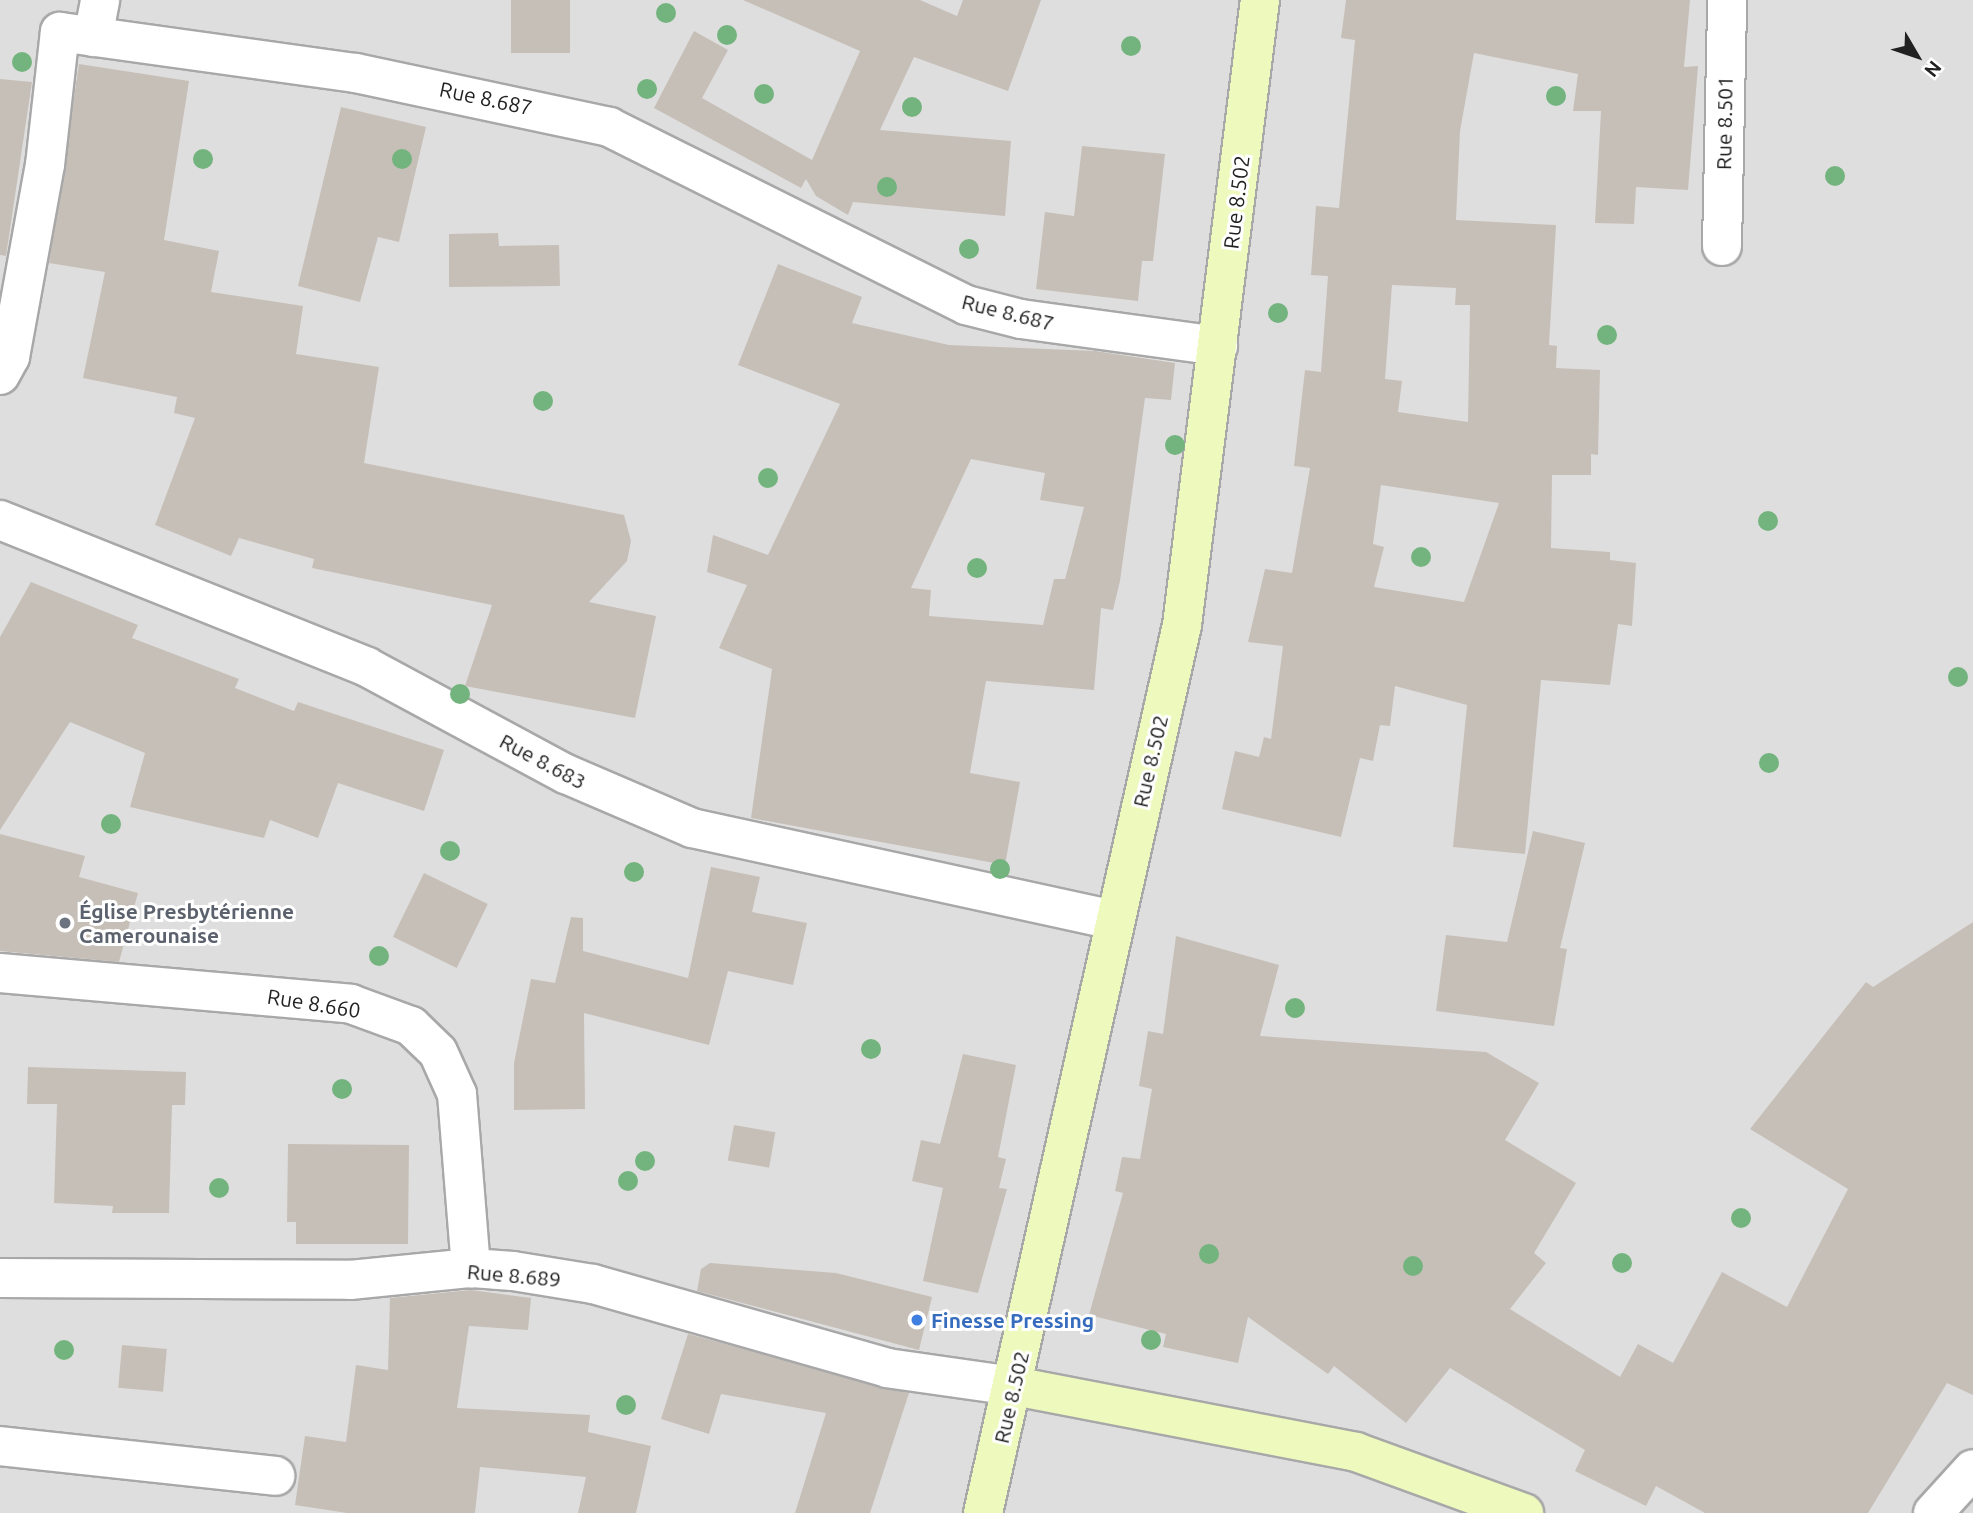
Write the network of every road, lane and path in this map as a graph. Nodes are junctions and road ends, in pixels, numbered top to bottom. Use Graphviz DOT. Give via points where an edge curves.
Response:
graph roads {
  1 [pos="100,0"];
  2 [pos="1260,0"];
  3 [pos="1727,0"];
  4 [pos="93,37"];
  5 [pos="1722,246"];
  6 [pos="1218,346"];
  7 [pos="0,375"];
  8 [pos="0,520"];
  9 [pos="1114,920"];
  10 [pos="0,973"];
  11 [pos="471,1268"];
  12 [pos="0,1278"];
  13 [pos="1014,1386"];
  14 [pos="0,1446"];
  15 [pos="1973,1469"];
  16 [pos="275,1476"];
  17 [pos="983,1513"];
  18 [pos="1524,1513"];
  19 [pos="1933,1513"];
  1 -- 4 [label="street"];
  2 -- 6 [label="main road, Rue 8.502"];
  3 -- 5 [label="street, Rue 8.501"];
  4 -- 6 [label="street, Rue 8.687" via="356,73 609,127 967,305 1021,319"];
  4 -- 7 [label="street, Rue 8.687" via="60,32 45,165 10,357"];
  6 -- 9 [label="main road, Rue 8.502" via="1182,625"];
  8 -- 9 [label="street, Rue 8.683" via="368,667 566,774 692,828"];
  9 -- 13 [label="main road, Rue 8.502"];
  10 -- 11 [label="street, Rue 8.660" via="339,1003 411,1026 438,1052 457,1094"];
  11 -- 12 [label="street, Rue 8.689" via="351,1280"];
  11 -- 13 [label="street, Rue 8.689" via="593,1284 887,1368"];
  13 -- 17 [label="main road, Rue 8.502"];
  13 -- 18 [label="main road" via="1356,1452"];
  14 -- 16 [label="street"];
  15 -- 19 [label="street"];
}
